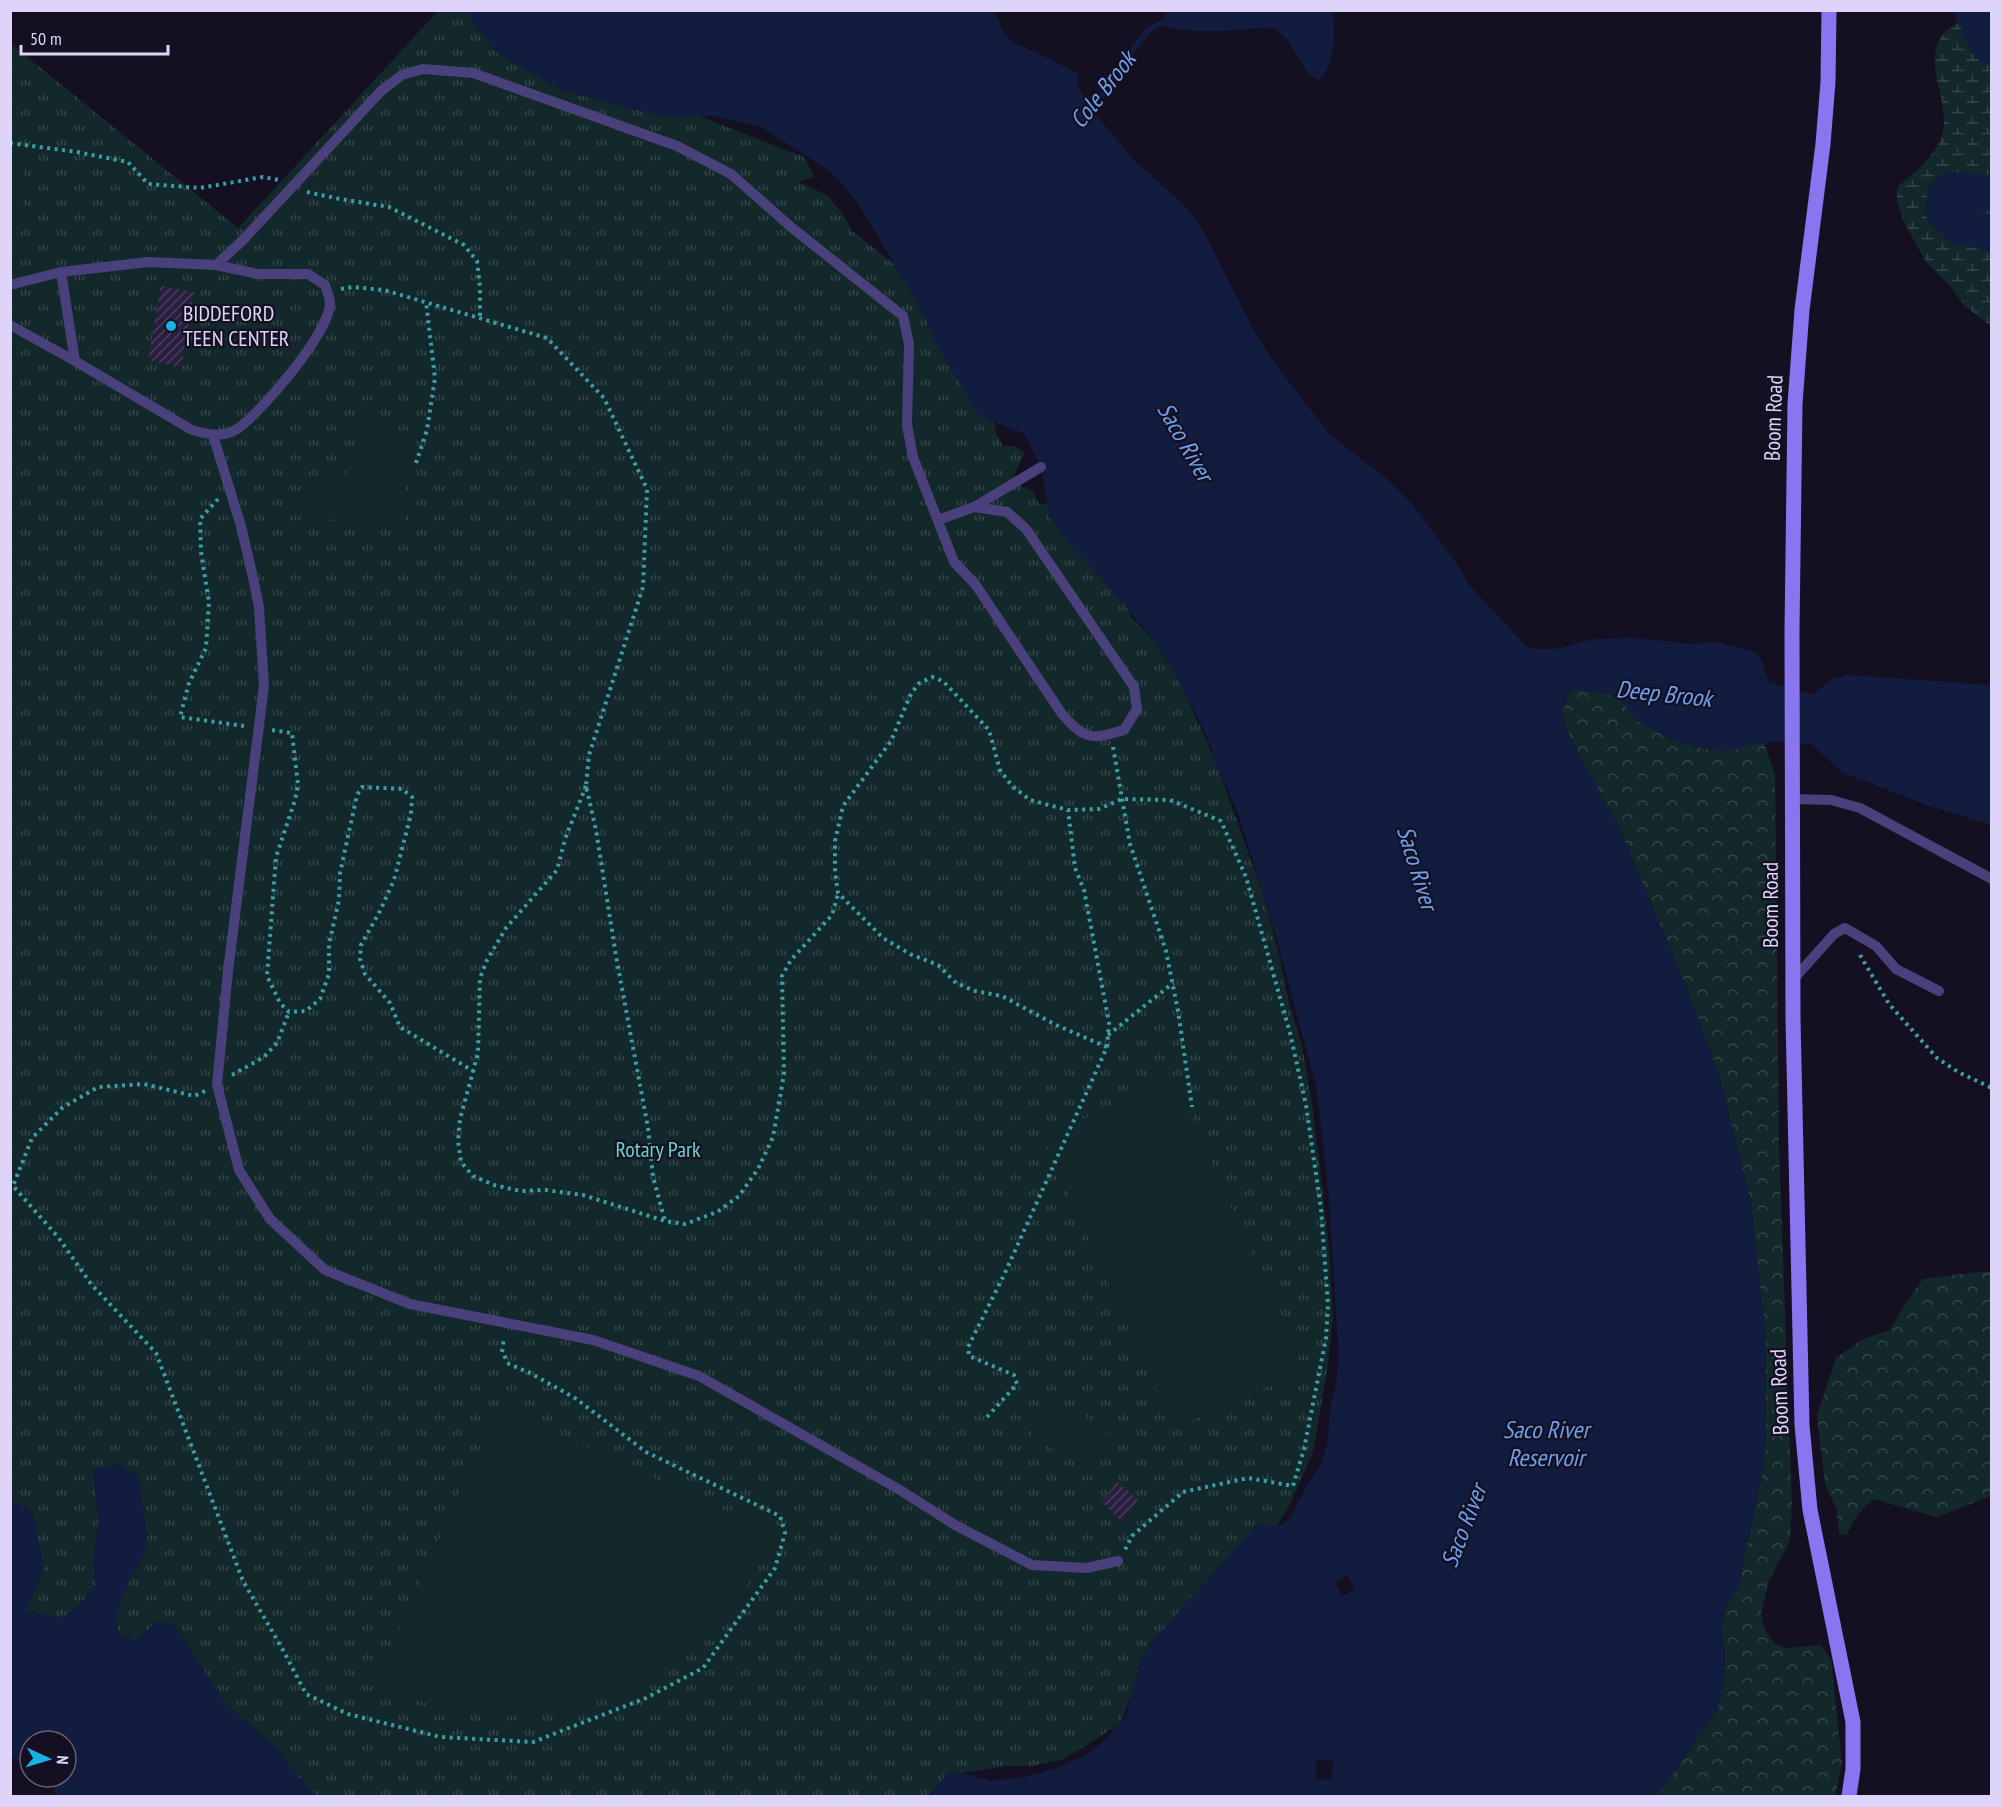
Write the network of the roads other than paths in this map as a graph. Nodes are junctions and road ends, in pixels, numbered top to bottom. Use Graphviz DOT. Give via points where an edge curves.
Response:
graph roads {
  1 [pos="1829,10"];
  2 [pos="216,265"];
  3 [pos="62,272"];
  4 [pos="10,285"];
  5 [pos="10,325"];
  6 [pos="75,361"];
  7 [pos="213,435"];
  8 [pos="1041,466"];
  9 [pos="974,507"];
  10 [pos="938,520"];
  11 [pos="1792,793"];
  12 [pos="1992,879"];
  13 [pos="1792,981"];
  14 [pos="1939,991"];
  15 [pos="1118,1561"];
  16 [pos="1849,1797"];
  1 -- 11 [label="street, Boom Road" via="1827,93 1796,382"];
  2 -- 3 [label="lane" via="148,262"];
  2 -- 7 [label="lane" via="258,274 308,274 325,285 330,302 327,318 277,390 236,430"];
  2 -- 10 [label="lane" via="381,91 402,75 423,69 473,73 677,146 731,174 903,316 909,344 907,425 913,457"];
  3 -- 4 [label="lane"];
  3 -- 6 [label="lane"];
  5 -- 6 [label="lane"];
  6 -- 7 [label="lane" via="192,430"];
  7 -- 15 [label="lane" via="241,526 259,607 264,686 217,1085 239,1170 270,1219 325,1270 410,1304 593,1340 699,1376 900,1490 955,1526 1032,1565 1087,1568"];
  8 -- 9 [label="lane"];
  9 -- 10 [label="lane"];
  9 -- 10 [label="lane" via="1007,512 1026,529 1134,687 1137,709 1124,730 1098,738 1077,731 975,584 954,562"];
  11 -- 12 [label="lane" via="1860,808"];
  11 -- 13 [label="street, Boom Road"];
  13 -- 14 [label="lane" via="1834,934 1845,928 1876,946 1896,969"];
  13 -- 16 [label="street, Boom Road" via="1802,1425 1812,1521 1853,1722"];
}
